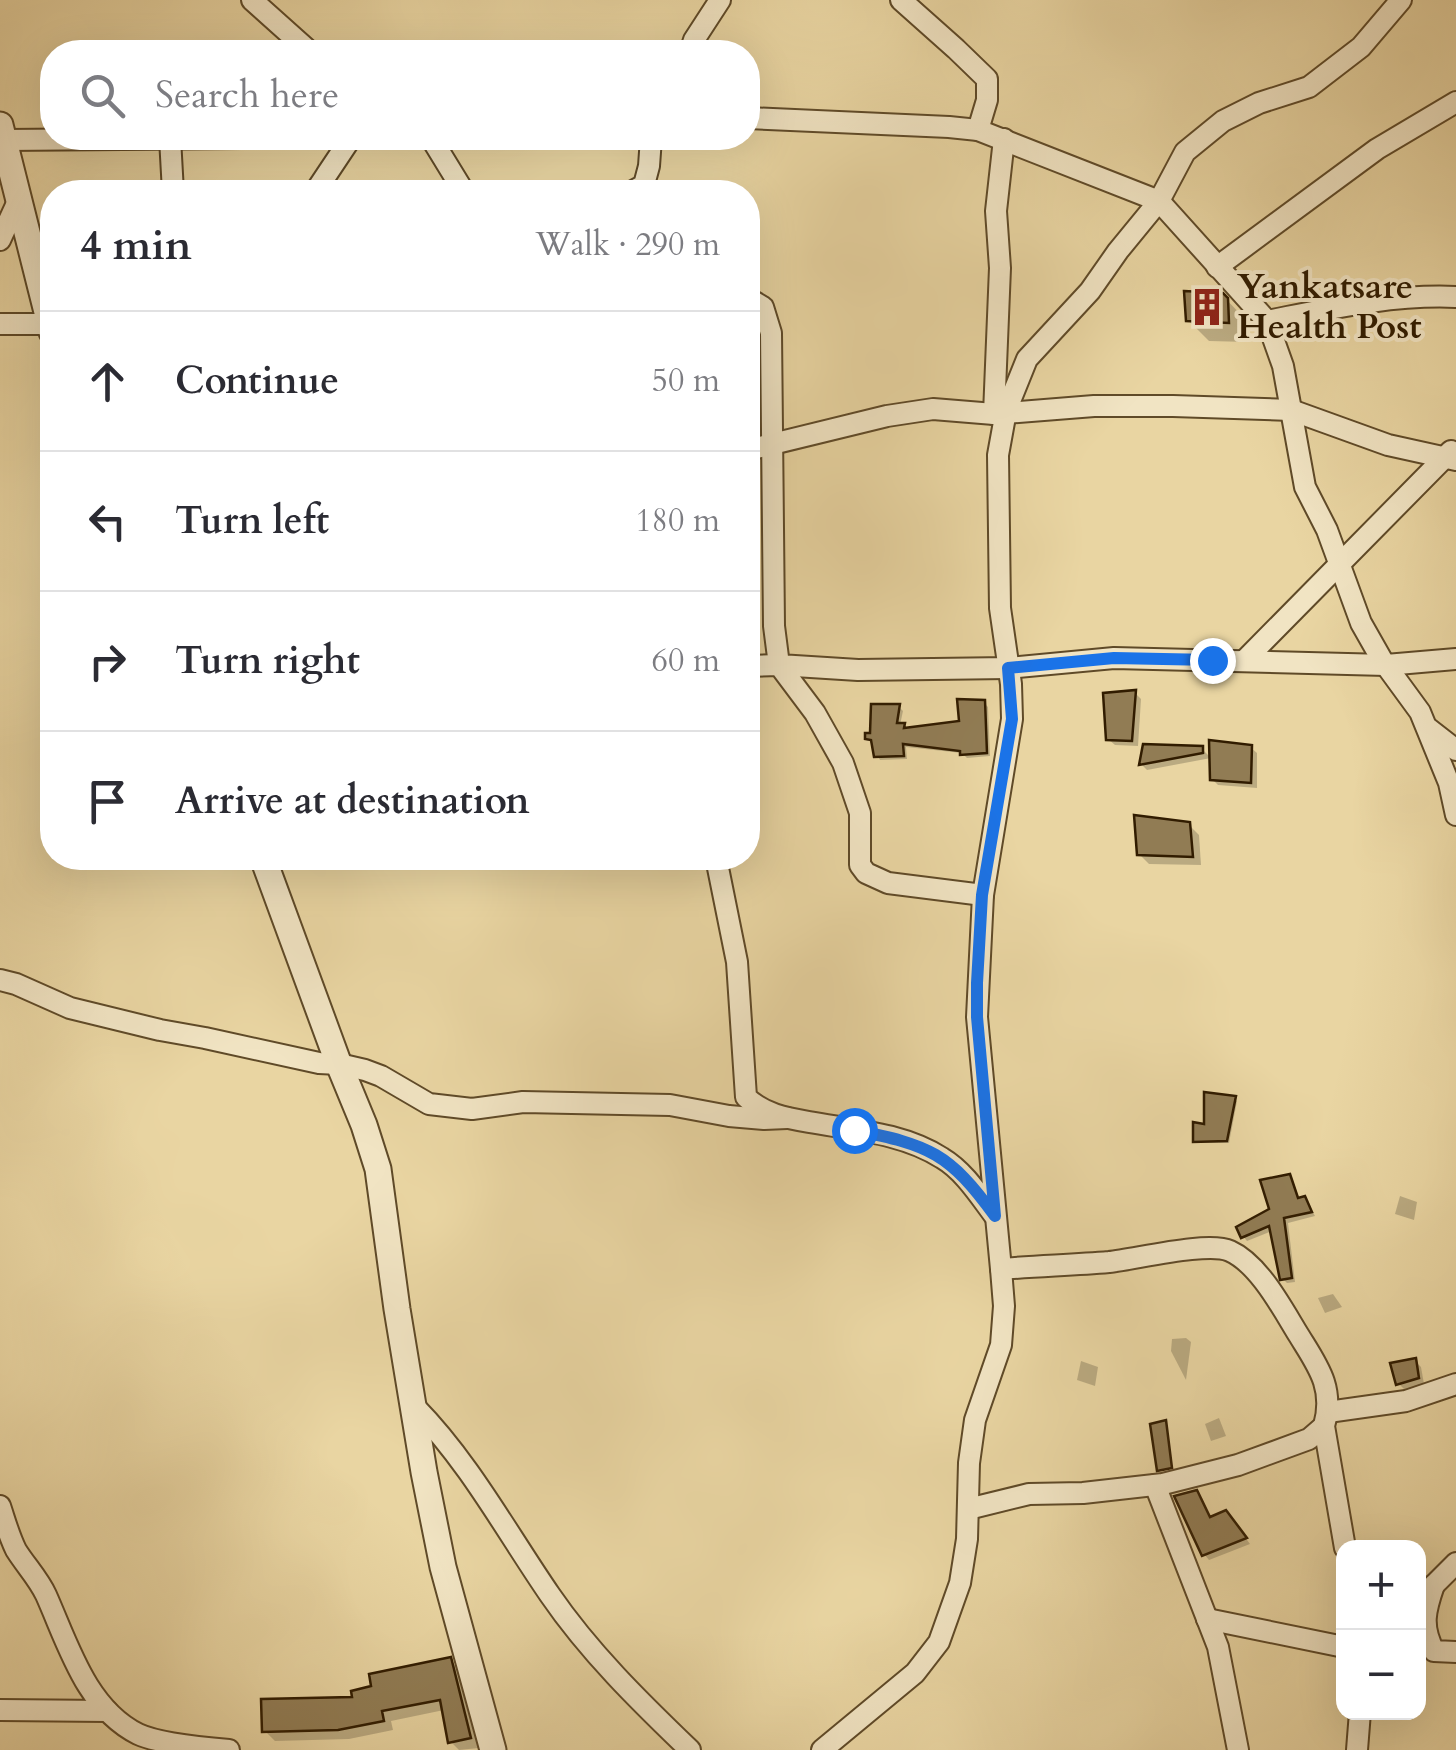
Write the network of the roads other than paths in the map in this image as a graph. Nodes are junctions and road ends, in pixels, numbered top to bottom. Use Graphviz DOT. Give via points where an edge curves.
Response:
graph roads {
  1 [pos="252,0"];
  2 [pos="720,0"];
  3 [pos="901,0"];
  4 [pos="1401,0"];
  5 [pos="297,40"];
  6 [pos="694,40"];
  7 [pos="1456,102"];
  8 [pos="760,118"];
  9 [pos="978,130"];
  10 [pos="2,133"];
  11 [pos="40,134"];
  12 [pos="1004,139"];
  13 [pos="171,150"];
  14 [pos="343,150"];
  15 [pos="438,150"];
  16 [pos="651,150"];
  17 [pos="172,180"];
  18 [pos="323,180"];
  19 [pos="457,180"];
  20 [pos="644,180"];
  21 [pos="19,199"];
  22 [pos="1159,201"];
  23 [pos="0,240"];
  24 [pos="1217,267"];
  25 [pos="40,284"];
  26 [pos="1456,298"];
  27 [pos="760,304"];
  28 [pos="1266,321"];
  29 [pos="0,324"];
  30 [pos="40,327"];
  31 [pos="1290,410"];
  32 [pos="1000,412"];
  33 [pos="771,442"];
  34 [pos="760,446"];
  35 [pos="1452,455"];
  36 [pos="1339,564"];
  37 [pos="1456,659"];
  38 [pos="1244,661"];
  39 [pos="780,665"];
  40 [pos="1386,665"];
  41 [pos="760,666"];
  42 [pos="1008,668"];
  43 [pos="1428,728"];
  44 [pos="1456,750"];
  45 [pos="1456,815"];
  46 [pos="267,870"];
  47 [pos="718,870"];
  48 [pos="982,895"];
  49 [pos="0,980"];
  50 [pos="339,1064"];
  51 [pos="787,1118"];
  52 [pos="995,1216"];
  53 [pos="1002,1268"];
  54 [pos="1456,1384"];
  55 [pos="414,1407"];
  56 [pos="1326,1419"];
  57 [pos="1155,1485"];
  58 [pos="0,1506"];
  59 [pos="968,1509"];
  60 [pos="1344,1540"];
  61 [pos="1456,1563"];
  62 [pos="1426,1593"];
  63 [pos="1207,1620"];
  64 [pos="1426,1630"];
  65 [pos="1336,1646"];
  66 [pos="1456,1652"];
  67 [pos="0,1710"];
  68 [pos="107,1711"];
  69 [pos="1359,1720"];
  70 [pos="143,1742"];
  71 [pos="229,1750"];
  72 [pos="493,1750"];
  73 [pos="690,1750"];
  74 [pos="822,1750"];
  75 [pos="1238,1750"];
  76 [pos="1357,1750"];
  1 -- 5 [label="street"];
  2 -- 6 [label="street"];
  3 -- 9 [label="street" via="987,79"];
  4 -- 22 [label="street" via="1361,47 1309,86 1224,121 1185,152"];
  7 -- 24 [label="street" via="1377,149"];
  8 -- 9 [label="street"];
  9 -- 12 [label="street"];
  10 -- 11 [label="street"];
  10 -- 21 [label="street"];
  12 -- 22 [label="street"];
  12 -- 32 [label="street" via="996,212"];
  13 -- 17 [label="street"];
  14 -- 18 [label="street"];
  15 -- 19 [label="street"];
  16 -- 20 [label="street"];
  21 -- 23 [label="street"];
  21 -- 25 [label="street"];
  22 -- 24 [label="street"];
  22 -- 32 [label="street" via="1090,292 1027,360"];
  24 -- 28 [label="street"];
  26 -- 28 [label="street" via="1337,307"];
  27 -- 33 [label="street" via="770,333"];
  28 -- 31 [label="street"];
  29 -- 30 [label="street"];
  31 -- 32 [label="street" via="1094,406"];
  31 -- 35 [label="street" via="1388,444"];
  31 -- 36 [label="street" via="1306,487"];
  32 -- 33 [label="street" via="933,409"];
  32 -- 42 [label="street" via="1000,608"];
  33 -- 34 [label="street"];
  33 -- 39 [label="street"];
  35 -- 36 [label="street"];
  36 -- 38 [label="street"];
  36 -- 40 [label="street" via="1361,624"];
  37 -- 40 [label="street"];
  38 -- 40 [label="street"];
  38 -- 42 [label="street" via="1114,658"];
  39 -- 41 [label="street"];
  39 -- 42 [label="street"];
  39 -- 48 [label="street" via="843,764 860,813 860,864 866,873 888,883"];
  40 -- 43 [label="street"];
  42 -- 48 [label="street" via="1012,719"];
  43 -- 44 [label="street"];
  43 -- 45 [label="street"];
  46 -- 50 [label="street"];
  47 -- 51 [label="street" via="737,962 746,1097 756,1108"];
  48 -- 52 [label="street" via="977,1017"];
  49 -- 50 [label="street" via="106,1017"];
  50 -- 51 [label="street" via="443,1106 670,1104"];
  50 -- 55 [label="street" via="378,1169"];
  51 -- 52 [label="street" via="912,1142 946,1160"];
  52 -- 53 [label="street"];
  53 -- 56 [label="street" via="1228,1250 1250,1265 1276,1299 1327,1386"];
  53 -- 59 [label="street" via="1000,1344 976,1420"];
  54 -- 56 [label="street"];
  55 -- 72 [label="street" via="443,1567"];
  55 -- 73 [label="street" via="467,1469 594,1650"];
  56 -- 57 [label="street" via="1308,1439 1238,1466"];
  56 -- 60 [label="street"];
  57 -- 59 [label="street" via="1029,1494"];
  57 -- 63 [label="street"];
  58 -- 68 [label="street" via="70,1656"];
  59 -- 74 [label="street" via="960,1583 939,1642 915,1672"];
  61 -- 62 [label="street"];
  63 -- 65 [label="street"];
  63 -- 75 [label="street"];
  64 -- 66 [label="street" via="1434,1651"];
  67 -- 68 [label="street"];
  68 -- 70 [label="street"];
  69 -- 76 [label="street"];
  70 -- 71 [label="street"];
}
